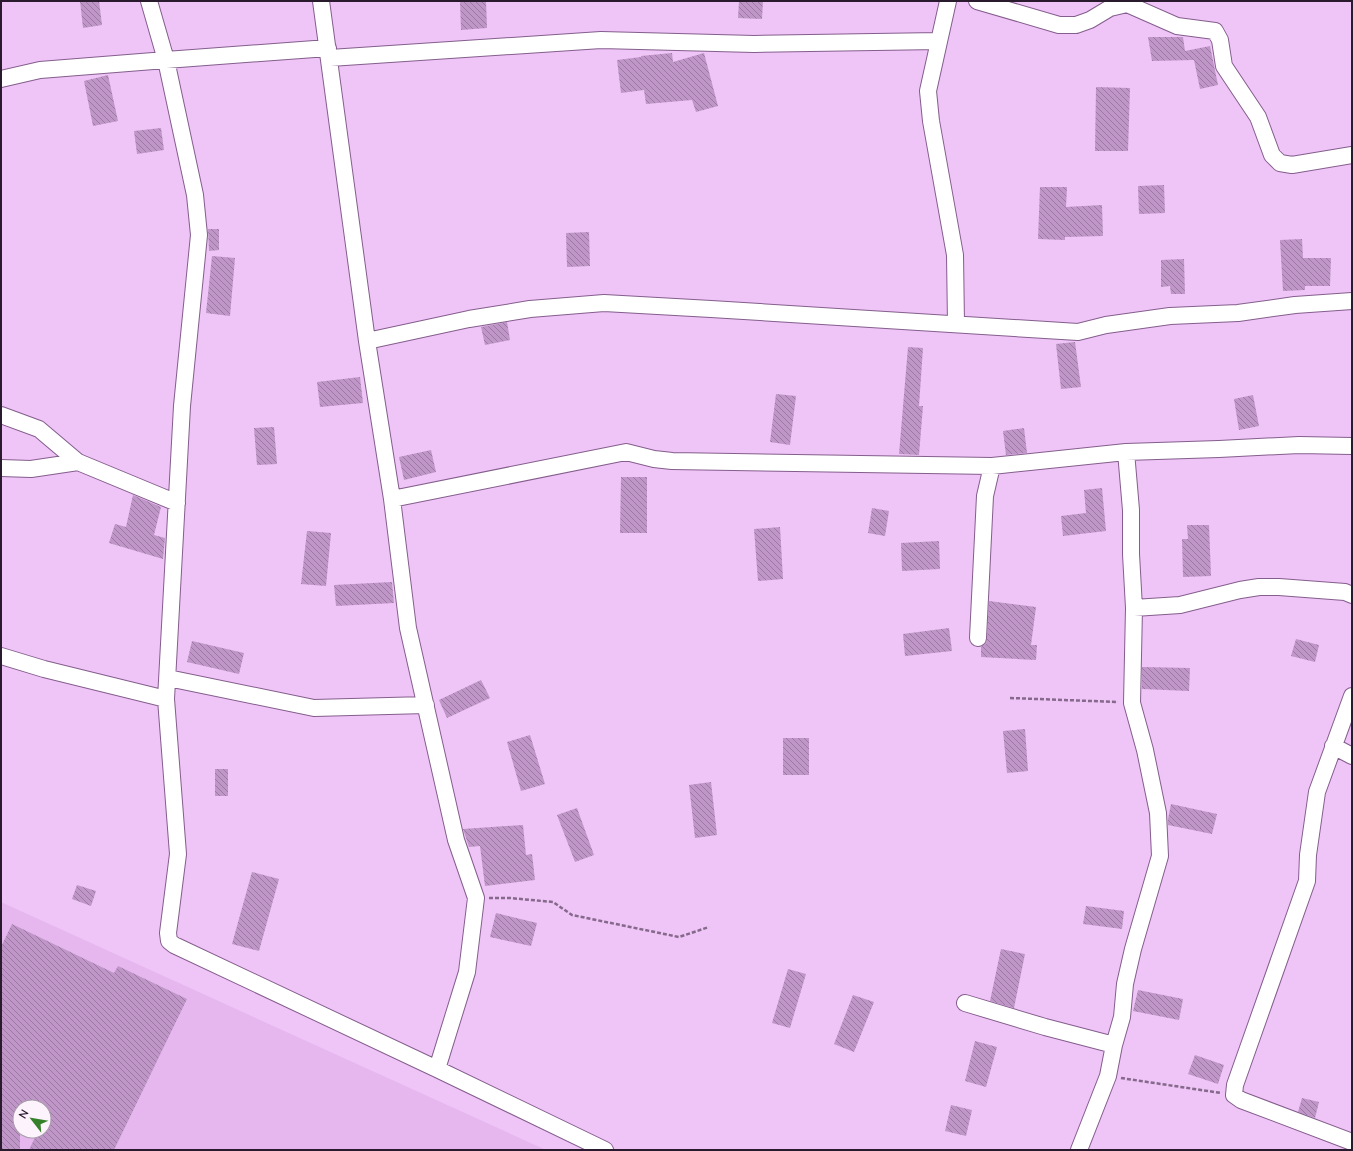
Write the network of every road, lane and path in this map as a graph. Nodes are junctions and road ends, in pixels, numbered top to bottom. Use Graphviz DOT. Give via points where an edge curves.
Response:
graph roads {
  1 [pos="149,1"];
  2 [pos="321,1"];
  3 [pos="948,1"];
  4 [pos="977,1"];
  5 [pos="938,41"];
  6 [pos="329,53"];
  7 [pos="166,60"];
  8 [pos="1,79"];
  9 [pos="1352,155"];
  10 [pos="1352,300"];
  11 [pos="956,324"];
  12 [pos="367,341"];
  13 [pos="1,415"];
  14 [pos="1352,446"];
  15 [pos="1126,452"];
  16 [pos="78,462"];
  17 [pos="992,466"];
  18 [pos="1,468"];
  19 [pos="392,499"];
  20 [pos="177,503"];
  21 [pos="1352,595"];
  22 [pos="1134,608"];
  23 [pos="978,638"];
  24 [pos="1,656"];
  25 [pos="168,678"];
  26 [pos="1352,696"];
  27 [pos="1010,698"];
  28 [pos="166,700"];
  29 [pos="1132,703"];
  30 [pos="426,705"];
  31 [pos="1333,746"];
  32 [pos="1352,756"];
  33 [pos="476,898"];
  34 [pos="709,927"];
  35 [pos="965,1003"];
  36 [pos="1114,1045"];
  37 [pos="437,1069"];
  38 [pos="1108,1076"];
  39 [pos="1234,1095"];
  40 [pos="1352,1142"];
  41 [pos="605,1150"];
  42 [pos="1079,1150"];
  1 -- 7 [label="street"];
  2 -- 6 [label="street"];
  3 -- 5 [label="street"];
  4 -- 9 [label="street" via="1059,25 1076,25 1110,8 1127,4 1178,26 1215,30 1220,40 1224,66 1258,117 1272,155 1280,163 1292,166"];
  5 -- 6 [label="street" via="754,44 601,40"];
  5 -- 11 [label="street" via="928,91 955,255"];
  6 -- 7 [label="street"];
  6 -- 12 [label="street"];
  7 -- 8 [label="street" via="40,70"];
  7 -- 20 [label="street" via="195,195 199,235 182,406"];
  10 -- 11 [label="street" via="1238,313 1170,316 1078,332"];
  11 -- 12 [label="street" via="604,303 530,309"];
  12 -- 19 [label="street"];
  13 -- 16 [label="street" via="39,429"];
  14 -- 15 [label="street" via="1299,444"];
  15 -- 17 [label="street"];
  15 -- 22 [label="street" via="1131,510"];
  16 -- 18 [label="street" via="31,469"];
  16 -- 20 [label="street"];
  17 -- 19 [label="street" via="672,461 626,452"];
  17 -- 23 [label="street" via="985,496"];
  19 -- 30 [label="street" via="408,628"];
  20 -- 25 [label="street"];
  21 -- 22 [label="street" via="1345,592 1259,587 1180,605"];
  22 -- 29 [label="street"];
  24 -- 28 [label="street"];
  25 -- 28 [label="street"];
  25 -- 30 [label="street" via="314,708"];
  26 -- 31 [label="street"];
  27 -- 29 [label="path"];
  28 -- 37 [label="street" via="178,854 169,941 174,946"];
  29 -- 36 [label="street" via="1146,750 1158,813 1160,856 1133,949 1125,984 1122,1017"];
  30 -- 33 [label="street" via="456,840"];
  31 -- 32 [label="street"];
  31 -- 39 [label="street" via="1317,792 1307,881 1235,1085"];
  33 -- 34 [label="path" via="553,902 572,915 679,937"];
  33 -- 37 [label="street" via="467,972"];
  35 -- 36 [label="street"];
  36 -- 38 [label="street"];
  37 -- 41 [label="street"];
  38 -- 39 [label="path"];
  38 -- 42 [label="street"];
  39 -- 40 [label="street" via="1241,1100"];
}
